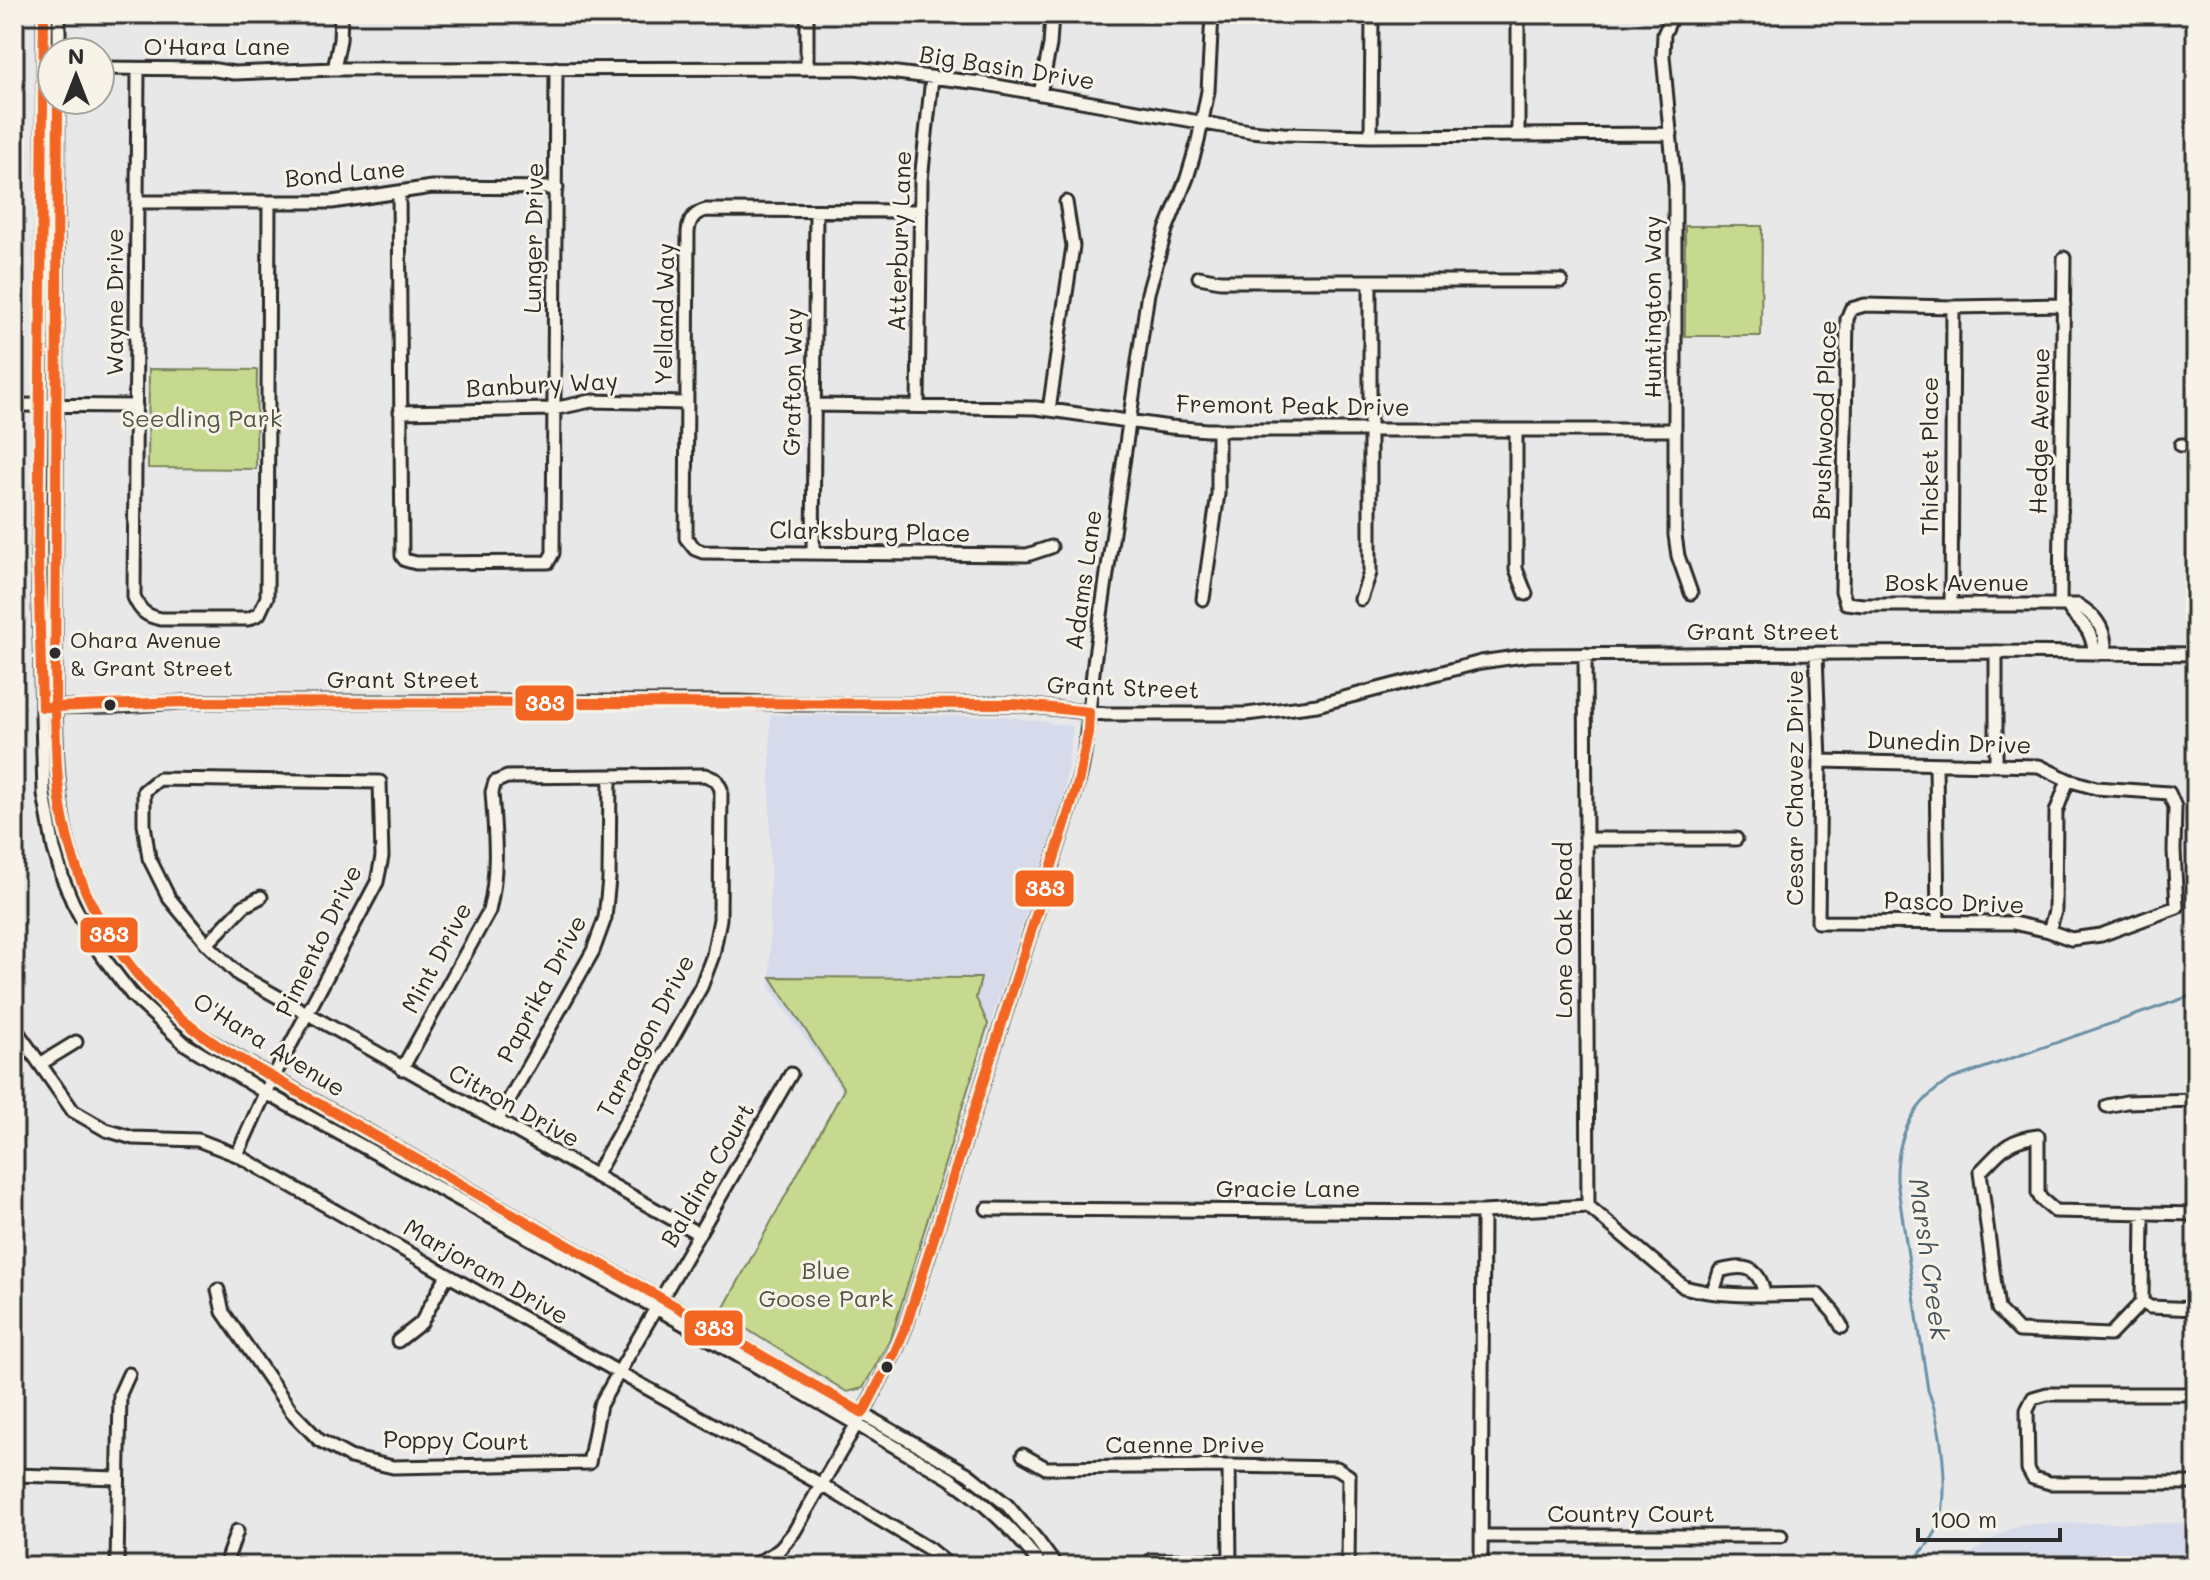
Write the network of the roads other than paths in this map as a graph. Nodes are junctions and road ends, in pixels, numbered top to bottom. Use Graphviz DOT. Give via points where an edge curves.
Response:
graph roads {
  1 [pos="44,14"];
  2 [pos="59,14"];
  3 [pos="341,14"];
  4 [pos="807,14"];
  5 [pos="1052,14"];
  6 [pos="1212,14"];
  7 [pos="1372,14"];
  8 [pos="1518,14"];
  9 [pos="1673,14"];
  10 [pos="46,36"];
  11 [pos="59,36"];
  12 [pos="116,68"];
  13 [pos="556,68"];
  14 [pos="807,68"];
  15 [pos="138,69"];
  16 [pos="334,69"];
  17 [pos="932,78"];
  18 [pos="1040,94"];
  19 [pos="47,116"];
  20 [pos="58,116"];
  21 [pos="1202,122"];
  22 [pos="1671,134"];
  23 [pos="1518,135"];
  24 [pos="1371,136"];
  25 [pos="557,188"];
  26 [pos="399,193"];
  27 [pos="138,202"];
  28 [pos="269,202"];
  29 [pos="1066,202"];
  30 [pos="816,211"];
  31 [pos="921,211"];
  32 [pos="2064,258"];
  33 [pos="1199,277"];
  34 [pos="1370,281"];
  35 [pos="1561,281"];
  36 [pos="2064,305"];
  37 [pos="1953,307"];
  38 [pos="686,403"];
  39 [pos="14,405"];
  40 [pos="41,405"];
  41 [pos="55,405"];
  42 [pos="815,405"];
  43 [pos="136,406"];
  44 [pos="918,406"];
  45 [pos="553,409"];
  46 [pos="1049,410"];
  47 [pos="400,412"];
  48 [pos="1129,421"];
  49 [pos="1218,430"];
  50 [pos="1370,430"];
  51 [pos="1516,430"];
  52 [pos="1675,430"];
  53 [pos="2181,445"];
  54 [pos="2196,445"];
  55 [pos="690,544"];
  56 [pos="1051,547"];
  57 [pos="813,553"];
  58 [pos="1691,593"];
  59 [pos="1526,594"];
  60 [pos="1203,599"];
  61 [pos="1361,599"];
  62 [pos="1846,603"];
  63 [pos="1951,605"];
  64 [pos="2064,605"];
  65 [pos="1996,652"];
  66 [pos="1585,654"];
  67 [pos="1816,654"];
  68 [pos="2097,654"];
  69 [pos="2196,654"];
  70 [pos="42,707"];
  71 [pos="55,707"];
  72 [pos="1089,712"];
  73 [pos="1820,761"];
  74 [pos="1936,764"];
  75 [pos="1996,764"];
  76 [pos="610,776"];
  77 [pos="159,779"];
  78 [pos="2068,780"];
  79 [pos="1586,839"];
  80 [pos="1736,839"];
  81 [pos="261,897"];
  82 [pos="2177,907"];
  83 [pos="1818,922"];
  84 [pos="1938,922"];
  85 [pos="2049,931"];
  86 [pos="207,944"];
  87 [pos="308,1015"];
  88 [pos="14,1027"];
  89 [pos="76,1042"];
  90 [pos="40,1064"];
  91 [pos="402,1069"];
  92 [pos="791,1074"];
  93 [pos="274,1078"];
  94 [pos="266,1093"];
  95 [pos="2196,1100"];
  96 [pos="2107,1106"];
  97 [pos="497,1121"];
  98 [pos="237,1155"];
  99 [pos="595,1176"];
  100 [pos="1588,1206"];
  101 [pos="987,1209"];
  102 [pos="1483,1212"];
  103 [pos="2143,1213"];
  104 [pos="2196,1214"];
  105 [pos="699,1234"];
  106 [pos="447,1275"];
  107 [pos="218,1290"];
  108 [pos="1713,1292"];
  109 [pos="1764,1293"];
  110 [pos="2142,1302"];
  111 [pos="659,1304"];
  112 [pos="2196,1309"];
  113 [pos="1842,1327"];
  114 [pos="398,1341"];
  115 [pos="618,1372"];
  116 [pos="129,1374"];
  117 [pos="2196,1394"];
  118 [pos="863,1413"];
  119 [pos="856,1425"];
  120 [pos="1023,1455"];
  121 [pos="589,1463"];
  122 [pos="1229,1466"];
  123 [pos="14,1475"];
  124 [pos="118,1478"];
  125 [pos="2196,1483"];
  126 [pos="822,1485"];
  127 [pos="237,1531"];
  128 [pos="1481,1536"];
  129 [pos="1781,1536"];
  130 [pos="1151,1560"];
  131 [pos="1230,1563"];
  132 [pos="117,1566"];
  133 [pos="228,1566"];
  134 [pos="752,1566"];
  135 [pos="950,1566"];
  136 [pos="1041,1566"];
  137 [pos="1056,1566"];
  138 [pos="1348,1566"];
  139 [pos="1481,1566"];
  1 -- 10 [label="street, O'Hara Avenue"];
  2 -- 11 [label="street"];
  3 -- 16 [label="street"];
  4 -- 14 [label="street"];
  5 -- 18 [label="street"];
  6 -- 21 [label="street, Adams Lane"];
  7 -- 24 [label="street"];
  8 -- 23 [label="street"];
  9 -- 22 [label="street, Huntington Way" via="1663,44"];
  12 -- 15 [label="street, O'Hara Lane"];
  13 -- 14 [label="street, Big Basin Drive"];
  13 -- 16 [label="street, Big Basin Drive"];
  13 -- 25 [label="street, Lunger Drive"];
  14 -- 17 [label="street, Big Basin Drive"];
  15 -- 16 [label="street, O'Hara Lane"];
  15 -- 27 [label="street, Wayne Drive"];
  17 -- 18 [label="street, Big Basin Drive"];
  17 -- 31 [label="street, Atterbury Lane"];
  18 -- 21 [label="street, Big Basin Drive"];
  19 -- 40 [label="street, O'Hara Avenue"];
  20 -- 41 [label="street, O'Hara Avenue"];
  21 -- 24 [label="street, Big Basin Drive" via="1283,134"];
  21 -- 48 [label="street, Adams Lane" via="1148,293"];
  22 -- 23 [label="street, Big Basin Drive"];
  22 -- 52 [label="street, Huntington Way"];
  23 -- 24 [label="street, Big Basin Drive"];
  25 -- 26 [label="street, Bond Lane" via="432,187"];
  25 -- 45 [label="street, Lunger Drive"];
  26 -- 28 [label="street, Bond Lane" via="332,202"];
  26 -- 47 [label="street"];
  27 -- 28 [label="street, Bond Lane"];
  27 -- 43 [label="street, Wayne Drive"];
  28 -- 43 [label="street, Wayne Drive" via="267,597 259,614 248,619 161,619 139,609 134,597"];
  29 -- 46 [label="street" via="1073,246"];
  30 -- 31 [label="street, Yelland Way"];
  30 -- 38 [label="street, Yelland Way" via="706,210 693,217 688,232"];
  30 -- 42 [label="street, Grafton Way"];
  31 -- 44 [label="street, Atterbury Lane"];
  32 -- 36 [label="street, Hedge Avenue"];
  33 -- 34 [label="street"];
  34 -- 35 [label="street"];
  34 -- 50 [label="street"];
  36 -- 37 [label="street, Brushwood Place"];
  36 -- 64 [label="street, Hedge Avenue"];
  37 -- 62 [label="street, Brushwood Place" via="1865,305 1851,309 1847,319 1842,591"];
  37 -- 63 [label="street, Thicket Place"];
  38 -- 45 [label="street, Banbury Way" via="591,401"];
  38 -- 55 [label="street, Yelland Way" via="685,532"];
  39 -- 40 [label="street"];
  40 -- 41 [label="street"];
  40 -- 70 [label="street, O'Hara Avenue"];
  41 -- 43 [label="street"];
  41 -- 71 [label="street, O'Hara Avenue"];
  42 -- 44 [label="street, Fremont Peak Drive"];
  42 -- 57 [label="street, Grafton Way"];
  44 -- 46 [label="street, Fremont Peak Drive"];
  45 -- 47 [label="street, Banbury Way"];
  45 -- 47 [label="street, Lunger Drive" via="553,553 544,563 405,560"];
  46 -- 48 [label="street, Fremont Peak Drive"];
  48 -- 49 [label="street, Fremont Peak Drive"];
  48 -- 72 [label="street, Adams Lane"];
  49 -- 50 [label="street, Fremont Peak Drive"];
  49 -- 60 [label="street" via="1218,494"];
  50 -- 51 [label="street, Fremont Peak Drive"];
  50 -- 61 [label="street" via="1370,573"];
  51 -- 52 [label="street, Fremont Peak Drive"];
  51 -- 59 [label="street" via="1516,569"];
  52 -- 58 [label="street, Huntington Way" via="1675,535"];
  53 -- 54 [label="street"];
  55 -- 57 [label="street, Clarksburg Place" via="703,552"];
  56 -- 57 [label="street, Clarksburg Place" via="1027,555"];
  62 -- 63 [label="street, Bosk Avenue"];
  63 -- 64 [label="street, Bosk Avenue"];
  64 -- 68 [label="street" via="2086,627"];
  65 -- 67 [label="street, Grant Street"];
  65 -- 68 [label="street, Grant Street"];
  65 -- 75 [label="street"];
  66 -- 67 [label="street, Grant Street"];
  66 -- 72 [label="street, Grant Street" via="1481,662 1281,711"];
  66 -- 79 [label="street, Lone Oak Road"];
  67 -- 73 [label="street, Cesar Chavez Drive"];
  68 -- 69 [label="street, Grant Street"];
  70 -- 71 [label="street, Grant Street"];
  70 -- 94 [label="street, O'Hara Avenue" via="44,794 54,849 73,903 100,953 132,995 175,1036"];
  71 -- 72 [label="street, Grant Street" via="737,702 1014,704"];
  71 -- 93 [label="street, O'Hara Avenue" via="65,827 78,874 101,924 166,1006 200,1034"];
  72 -- 118 [label="street, Adams Lane" via="1078,783 917,1291 895,1352"];
  73 -- 74 [label="street, Dunedin Drive"];
  73 -- 83 [label="street, Cesar Chavez Drive"];
  74 -- 75 [label="street, Dunedin Drive"];
  74 -- 84 [label="street"];
  75 -- 78 [label="street, Dunedin Drive" via="2039,766"];
  76 -- 91 [label="street, Mint Drive" via="507,777 495,782 497,864 489,911"];
  76 -- 97 [label="street, Paprika Drive" via="605,918 593,951"];
  76 -- 99 [label="street, Tarragon Drive" via="705,775 716,780 721,789 720,919 701,987"];
  77 -- 86 [label="street, Citron Drive" via="144,791 149,858 169,898"];
  77 -- 87 [label="street, Pimento Drive" via="380,782 382,857 377,882"];
  78 -- 82 [label="street, Dunedin Drive" via="2096,788 2169,793 2175,807"];
  78 -- 85 [label="street" via="2056,812 2055,911"];
  79 -- 80 [label="street"];
  79 -- 100 [label="street, Lone Oak Road"];
  81 -- 86 [label="street" via="244,906"];
  82 -- 85 [label="street, Pasco Drive" via="2101,935 2071,939"];
  83 -- 84 [label="street, Pasco Drive"];
  84 -- 85 [label="street, Pasco Drive" via="2013,923"];
  86 -- 87 [label="street, Citron Drive" via="239,975"];
  87 -- 91 [label="street, Citron Drive"];
  87 -- 93 [label="street, Pimento Drive"];
  88 -- 90 [label="street, Marjoram Drive"];
  89 -- 90 [label="street"];
  90 -- 98 [label="street, Marjoram Drive" via="73,1111 106,1130 133,1138 198,1140"];
  91 -- 97 [label="street, Citron Drive"];
  92 -- 105 [label="street, Baldina Court"];
  93 -- 94 [label="street, Pimento Drive"];
  93 -- 111 [label="street, O'Hara Avenue"];
  94 -- 98 [label="street, Pimento Drive"];
  94 -- 111 [label="street, O'Hara Avenue"];
  95 -- 96 [label="street"];
  97 -- 99 [label="street, Citron Drive"];
  98 -- 106 [label="street, Marjoram Drive"];
  99 -- 105 [label="street, Citron Drive"];
  100 -- 102 [label="street, Gracie Lane"];
  100 -- 108 [label="street" via="1684,1287"];
  101 -- 102 [label="street, Gracie Lane"];
  102 -- 128 [label="street"];
  103 -- 104 [label="street"];
  103 -- 110 [label="street"];
  103 -- 110 [label="street" via="2055,1211 2038,1193 2038,1136 2008,1143 1980,1172 1998,1309 2019,1331 2110,1335"];
  105 -- 111 [label="street, Baldina Court"];
  106 -- 114 [label="street" via="421,1323"];
  106 -- 115 [label="street, Marjoram Drive"];
  107 -- 121 [label="street, Poppy Court" via="223,1312 292,1412 319,1440 350,1457 393,1467"];
  108 -- 109 [label="street"];
  108 -- 109 [label="street" via="1720,1271 1747,1267 1762,1280"];
  109 -- 113 [label="street" via="1817,1294"];
  110 -- 112 [label="street"];
  111 -- 115 [label="street, Baldina Court"];
  111 -- 118 [label="street, O'Hara Avenue"];
  111 -- 119 [label="street, O'Hara Avenue"];
  115 -- 121 [label="street, Baldina Court" via="600,1405"];
  115 -- 126 [label="street, Marjoram Drive"];
  116 -- 124 [label="street" via="120,1394"];
  117 -- 125 [label="street" via="2047,1394 2033,1398 2027,1410 2028,1469 2033,1478 2050,1483"];
  118 -- 119 [label="street"];
  118 -- 137 [label="street, O'Hara Avenue" via="989,1490"];
  119 -- 126 [label="street"];
  119 -- 136 [label="street, O'Hara Avenue" via="980,1500"];
  120 -- 122 [label="street, Caenne Drive" via="1046,1468"];
  122 -- 131 [label="street"];
  122 -- 138 [label="street, Caenne Drive" via="1337,1468 1349,1476"];
  123 -- 124 [label="street"];
  124 -- 132 [label="street"];
  126 -- 134 [label="street" via="778,1551"];
  126 -- 135 [label="street, Marjoram Drive"];
  127 -- 133 [label="street"];
  128 -- 129 [label="street, Country Court"];
  128 -- 139 [label="street"];
  130 -- 131 [label="street"];
}
